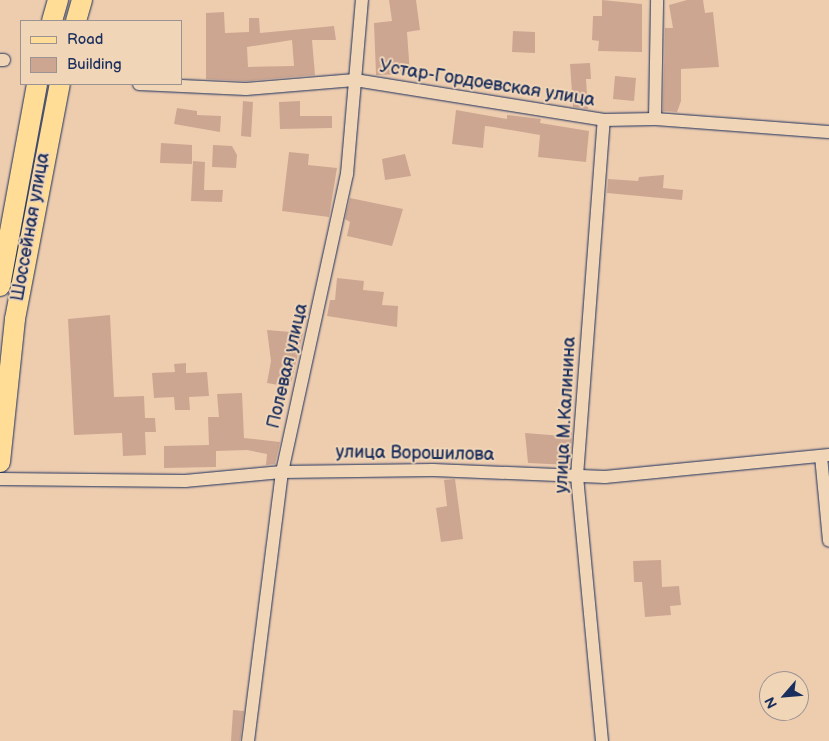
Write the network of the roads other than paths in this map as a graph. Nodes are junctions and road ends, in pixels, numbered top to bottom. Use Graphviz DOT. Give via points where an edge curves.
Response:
graph roads {
  1 [pos="58,0"];
  2 [pos="82,0"];
  3 [pos="362,0"];
  4 [pos="656,0"];
  5 [pos="52,20"];
  6 [pos="76,20"];
  7 [pos="355,80"];
  8 [pos="37,85"];
  9 [pos="60,85"];
  10 [pos="160,85"];
  11 [pos="655,119"];
  12 [pos="604,120"];
  13 [pos="829,132"];
  14 [pos="0,286"];
  15 [pos="825,455"];
  16 [pos="0,462"];
  17 [pos="282,472"];
  18 [pos="577,476"];
  19 [pos="0,479"];
  20 [pos="829,541"];
  21 [pos="248,741"];
  22 [pos="602,741"];
  1 -- 5 [label="main road"];
  2 -- 6 [label="main road"];
  3 -- 7 [label="street, Полевая улица"];
  4 -- 11 [label="street"];
  7 -- 10 [label="street, Устар-Гордоевская улица" via="246,89"];
  7 -- 12 [label="street, Устар-Гордоевская улица"];
  7 -- 17 [label="street, Полевая улица" via="347,174"];
  8 -- 14 [label="main road, Шоссейная улица"];
  9 -- 16 [label="main road, Шоссейная улица" via="15,319"];
  11 -- 12 [label="street, Устар-Гордоевская улица"];
  11 -- 13 [label="street, Устар-Гордоевская улица"];
  12 -- 18 [label="street, улица М.Калинина"];
  15 -- 18 [label="street, улица Ворошилова"];
  15 -- 20 [label="street"];
  17 -- 18 [label="street, улица Ворошилова" via="433,470"];
  17 -- 19 [label="street, улица Ворошилова" via="185,481"];
  17 -- 21 [label="street, Полевая улица"];
  18 -- 22 [label="street, улица М.Калинина"];
}
